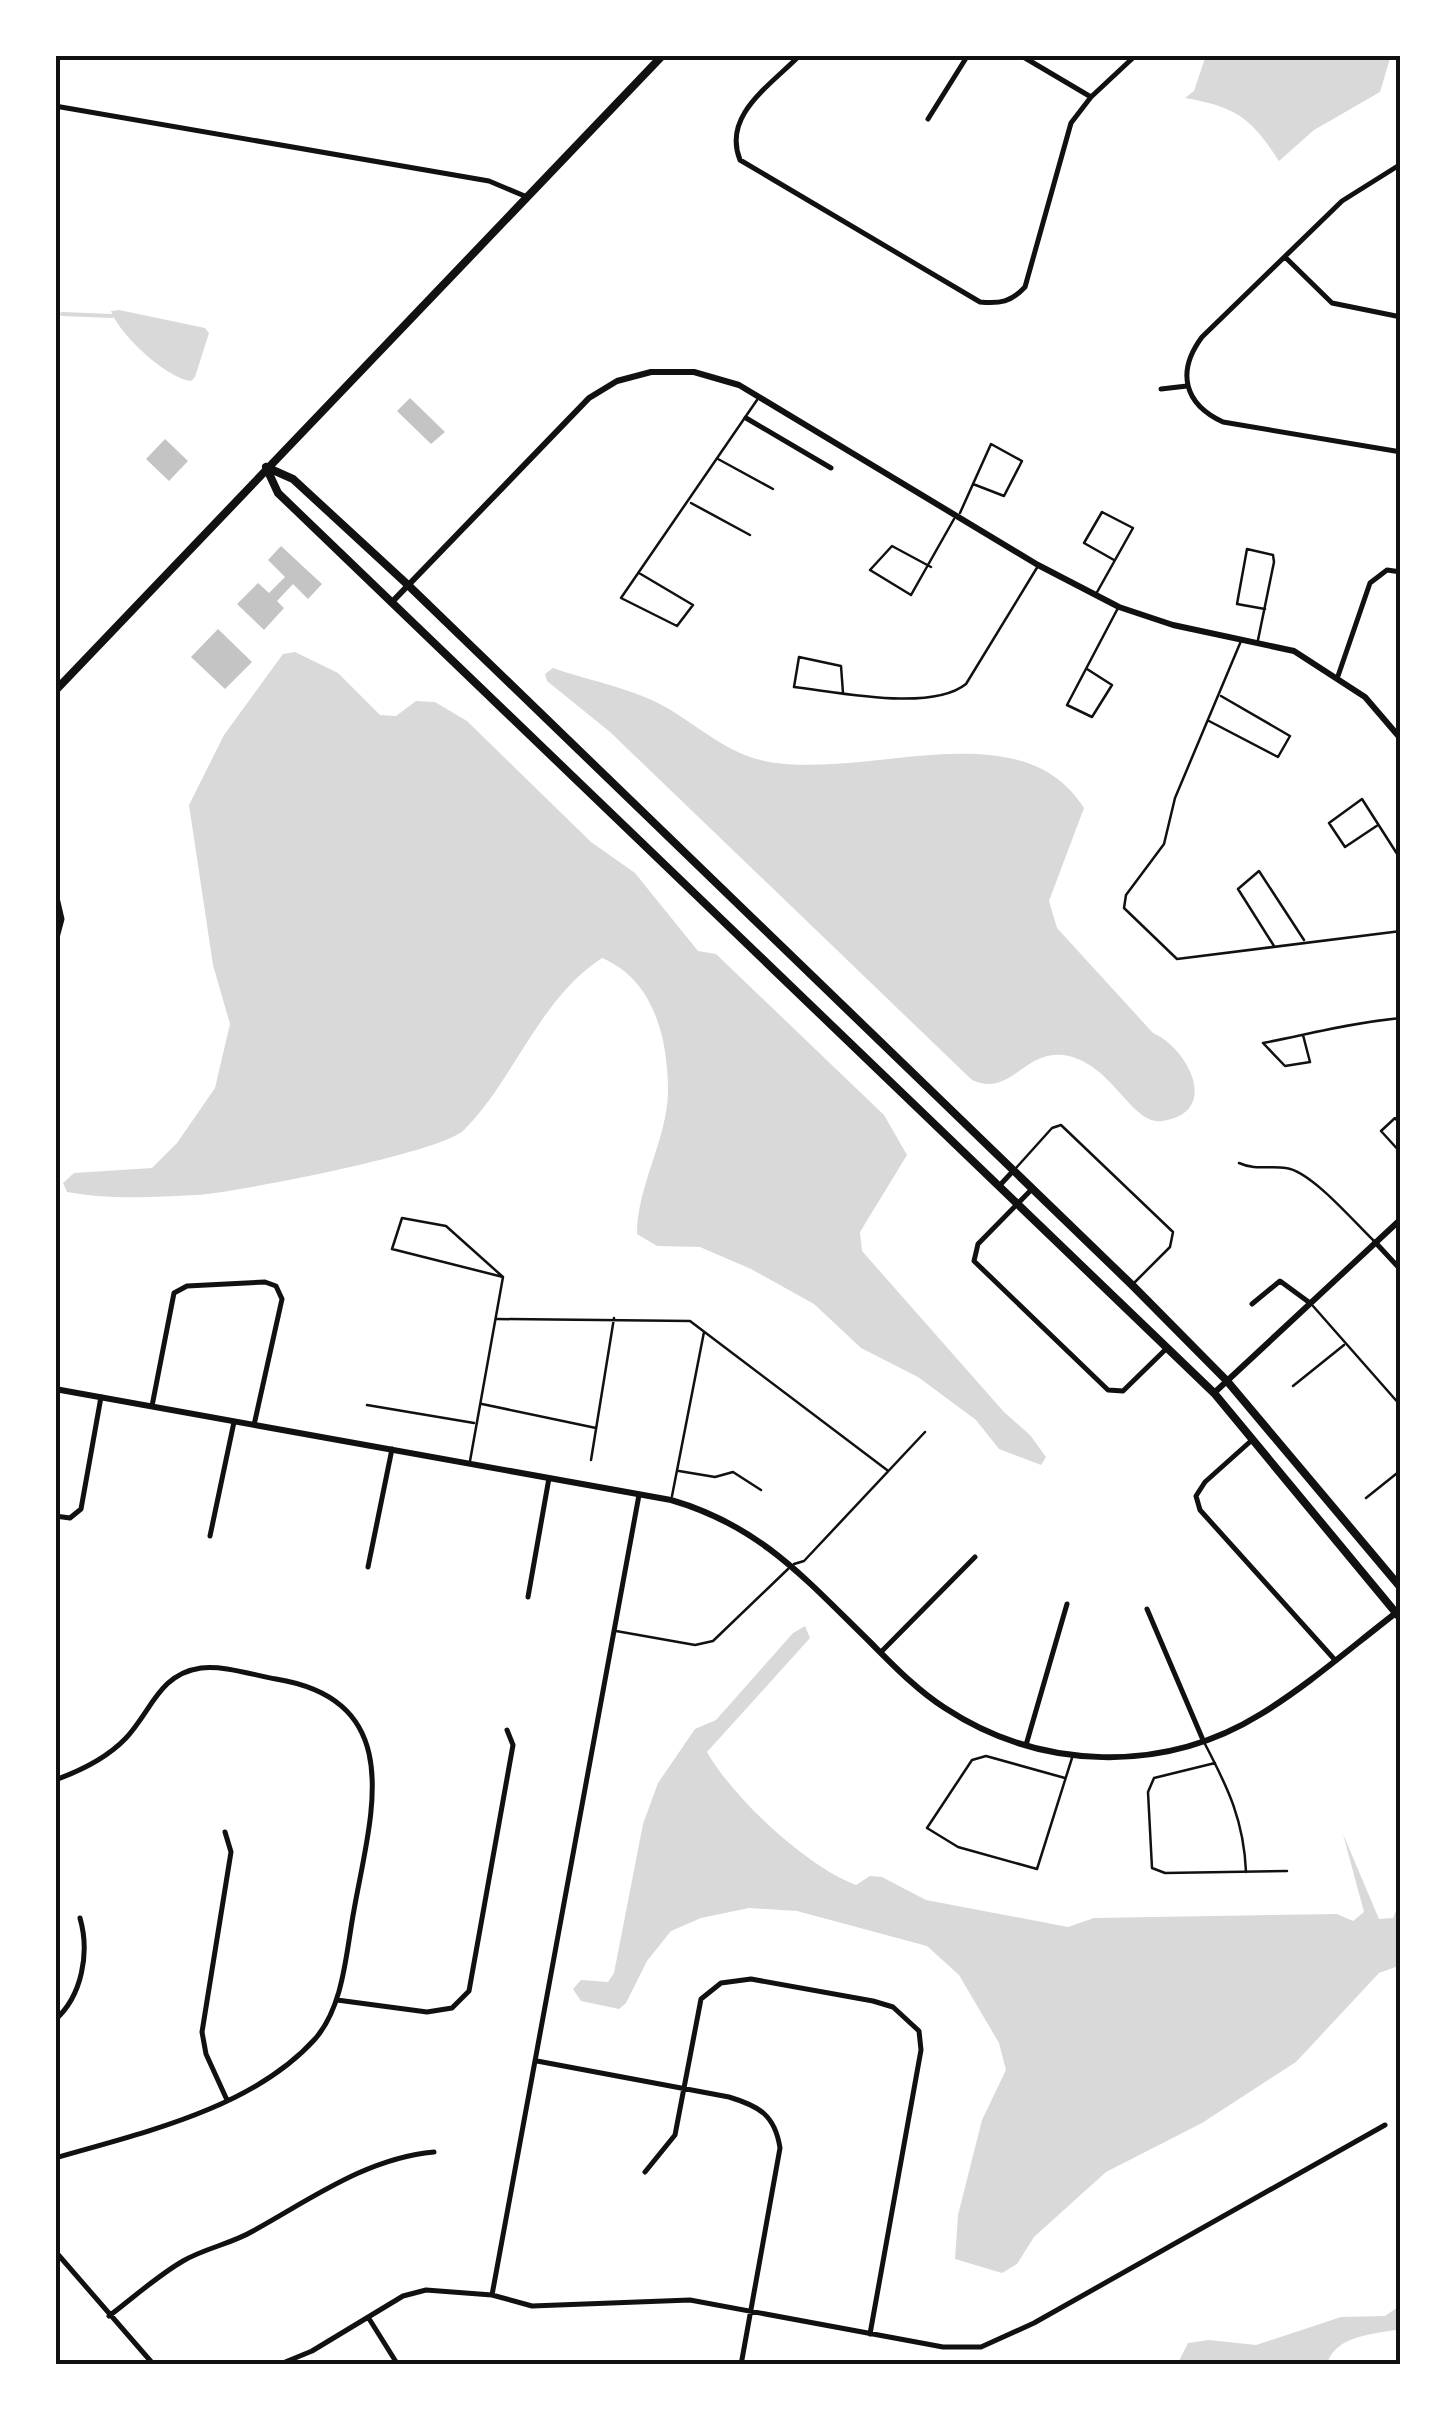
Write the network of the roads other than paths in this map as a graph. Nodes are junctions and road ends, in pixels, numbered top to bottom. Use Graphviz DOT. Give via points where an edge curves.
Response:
graph roads {
  1 [pos="663,55"];
  2 [pos="800,55"];
  3 [pos="968,55"];
  4 [pos="1020,55"];
  5 [pos="1136,55"];
  6 [pos="1091,97"];
  7 [pos="55,106"];
  8 [pos="928,119"];
  9 [pos="1401,164"];
  10 [pos="528,196"];
  11 [pos="1284,258"];
  12 [pos="1401,317"];
  13 [pos="1186,386"];
  14 [pos="1161,389"];
  15 [pos="760,395"];
  16 [pos="746,418"];
  17 [pos="1401,452"];
  18 [pos="718,459"];
  19 [pos="266,468"];
  20 [pos="832,468"];
  21 [pos="973,484"];
  22 [pos="772,489"];
  23 [pos="689,502"];
  24 [pos="958,513"];
  25 [pos="750,534"];
  26 [pos="1114,560"];
  27 [pos="1038,564"];
  28 [pos="931,567"];
  29 [pos="1401,572"];
  30 [pos="639,573"];
  31 [pos="408,585"];
  32 [pos="1096,595"];
  33 [pos="392,602"];
  34 [pos="1119,607"];
  35 [pos="1264,609"];
  36 [pos="1241,639"];
  37 [pos="1258,641"];
  38 [pos="1086,669"];
  39 [pos="1338,676"];
  40 [pos="55,691"];
  41 [pos="843,693"];
  42 [pos="1220,695"];
  43 [pos="1206,719"];
  44 [pos="1401,739"];
  45 [pos="1378,825"];
  46 [pos="1401,860"];
  47 [pos="55,889"];
  48 [pos="1401,932"];
  49 [pos="1304,941"];
  50 [pos="55,945"];
  51 [pos="1274,946"];
  52 [pos="1401,1018"];
  53 [pos="1304,1035"];
  54 [pos="1401,1124"];
  55 [pos="1401,1153"];
  56 [pos="1239,1163"];
  57 [pos="1014,1170"];
  58 [pos="1001,1184"];
  59 [pos="1033,1188"];
  60 [pos="1019,1201"];
  61 [pos="1401,1219"];
  62 [pos="1375,1242"];
  63 [pos="1401,1270"];
  64 [pos="503,1277"];
  65 [pos="1132,1285"];
  66 [pos="1310,1302"];
  67 [pos="1252,1304"];
  68 [pos="614,1318"];
  69 [pos="496,1319"];
  70 [pos="704,1331"];
  71 [pos="1345,1344"];
  72 [pos="1166,1348"];
  73 [pos="1227,1381"];
  74 [pos="1293,1386"];
  75 [pos="55,1389"];
  76 [pos="1214,1394"];
  77 [pos="100,1397"];
  78 [pos="481,1404"];
  79 [pos="367,1405"];
  80 [pos="152,1406"];
  81 [pos="1401,1406"];
  82 [pos="234,1421"];
  83 [pos="476,1423"];
  84 [pos="254,1425"];
  85 [pos="596,1428"];
  86 [pos="925,1432"];
  87 [pos="1252,1440"];
  88 [pos="392,1449"];
  89 [pos="591,1460"];
  90 [pos="470,1463"];
  91 [pos="887,1470"];
  92 [pos="1401,1470"];
  93 [pos="677,1471"];
  94 [pos="549,1478"];
  95 [pos="761,1490"];
  96 [pos="640,1495"];
  97 [pos="1366,1498"];
  98 [pos="671,1500"];
  99 [pos="55,1516"];
  100 [pos="210,1536"];
  101 [pos="975,1557"];
  102 [pos="793,1564"];
  103 [pos="368,1567"];
  104 [pos="1401,1588"];
  105 [pos="528,1596"];
  106 [pos="1067,1604"];
  107 [pos="1147,1609"];
  108 [pos="1399,1614"];
  109 [pos="614,1630"];
  110 [pos="881,1652"];
  111 [pos="1335,1660"];
  112 [pos="507,1730"];
  113 [pos="1204,1742"];
  114 [pos="1025,1746"];
  115 [pos="1072,1756"];
  116 [pos="1215,1763"];
  117 [pos="1065,1778"];
  118 [pos="55,1780"];
  119 [pos="225,1832"];
  120 [pos="1287,1871"];
  121 [pos="1246,1872"];
  122 [pos="80,1918"];
  123 [pos="337,2000"];
  124 [pos="55,2020"];
  125 [pos="538,2061"];
  126 [pos="683,2089"];
  127 [pos="227,2100"];
  128 [pos="1385,2125"];
  129 [pos="434,2152"];
  130 [pos="55,2158"];
  131 [pos="645,2172"];
  132 [pos="55,2251"];
  133 [pos="492,2295"];
  134 [pos="750,2311"];
  135 [pos="110,2316"];
  136 [pos="368,2317"];
  137 [pos="870,2334"];
  138 [pos="154,2365"];
  139 [pos="278,2365"];
  140 [pos="398,2365"];
  141 [pos="741,2365"];
  1 -- 10 [label="main road"];
  2 -- 6 [label="street" via="735,123 740,160 980,302 999,304 1025,287 1071,123"];
  3 -- 8 [label="street"];
  4 -- 6 [label="street"];
  5 -- 6 [label="street"];
  7 -- 10 [label="street" via="490,181"];
  9 -- 11 [label="street" via="1342,201"];
  10 -- 19 [label="main road"];
  11 -- 12 [label="street" via="1332,303"];
  11 -- 13 [label="street" via="1195,347"];
  13 -- 14 [label="street"];
  13 -- 17 [label="street" via="1199,407 1223,422"];
  15 -- 16 [label="lane"];
  15 -- 24 [label="street"];
  15 -- 31 [label="street" via="694,372 617,381 570,414"];
  16 -- 18 [label="lane"];
  16 -- 20 [label="street"];
  18 -- 22 [label="lane"];
  18 -- 23 [label="lane"];
  19 -- 31 [label="main road" via="293,479"];
  19 -- 33 [label="main road" via="278,493"];
  19 -- 40 [label="main road"];
  21 -- 21 [label="lane" via="1004,496 1022,461 992,444"];
  21 -- 24 [label="lane"];
  23 -- 25 [label="lane"];
  23 -- 30 [label="lane"];
  24 -- 27 [label="street"];
  24 -- 28 [label="lane"];
  26 -- 26 [label="lane" via="1133,528 1102,512 1084,543"];
  26 -- 32 [label="lane"];
  27 -- 32 [label="street"];
  27 -- 41 [label="lane" via="966,684 952,695"];
  28 -- 28 [label="lane" via="911,595 870,570 892,546"];
  29 -- 39 [label="street" via="1388,570 1370,584"];
  30 -- 30 [label="lane" via="622,598 677,626 693,605"];
  31 -- 33 [label="street"];
  31 -- 57 [label="main road"];
  32 -- 34 [label="street"];
  33 -- 58 [label="main road"];
  34 -- 36 [label="street"];
  34 -- 38 [label="lane"];
  35 -- 35 [label="lane" via="1274,556 1248,550 1237,604"];
  35 -- 37 [label="lane"];
  36 -- 37 [label="street"];
  36 -- 42 [label="lane"];
  37 -- 39 [label="street" via="1294,650"];
  38 -- 38 [label="lane" via="1068,705 1092,717 1112,685"];
  39 -- 44 [label="street"];
  41 -- 41 [label="lane" via="794,687 798,658 841,666"];
  42 -- 43 [label="lane"];
  42 -- 43 [label="lane" via="1290,736 1284,747 1278,757"];
  43 -- 51 [label="lane" via="1174,798 1164,844 1126,895 1124,908 1177,959"];
  45 -- 45 [label="lane" via="1362,799 1329,823 1345,847"];
  45 -- 46 [label="lane"];
  47 -- 50 [label="street" via="62,918"];
  48 -- 49 [label="lane"];
  49 -- 51 [label="lane"];
  49 -- 51 [label="lane" via="1259,871 1238,888"];
  52 -- 53 [label="lane"];
  53 -- 53 [label="lane" via="1290,1038 1263,1043 1285,1066 1310,1062"];
  54 -- 55 [label="lane" via="1395,1118 1381,1131"];
  56 -- 62 [label="lane" via="1258,1171 1288,1168 1308,1179"];
  57 -- 58 [label="street"];
  57 -- 59 [label="main road"];
  57 -- 65 [label="lane" via="1060,1124 1158,1214 1173,1232 1170,1247"];
  58 -- 60 [label="main road"];
  59 -- 60 [label="street"];
  59 -- 65 [label="main road"];
  60 -- 72 [label="main road"];
  60 -- 72 [label="street" via="978,1244 974,1262 1108,1390 1123,1391"];
  61 -- 62 [label="street"];
  62 -- 63 [label="street"];
  62 -- 66 [label="street"];
  64 -- 64 [label="lane" via="446,1226 402,1218 392,1248"];
  64 -- 69 [label="lane"];
  65 -- 73 [label="main road"];
  66 -- 67 [label="street" via="1280,1281"];
  66 -- 71 [label="lane"];
  66 -- 73 [label="street"];
  68 -- 69 [label="lane"];
  68 -- 70 [label="lane" via="671,1317"];
  68 -- 85 [label="lane"];
  69 -- 78 [label="lane"];
  70 -- 91 [label="lane"];
  70 -- 93 [label="lane"];
  71 -- 74 [label="lane"];
  71 -- 81 [label="lane"];
  72 -- 76 [label="main road"];
  73 -- 76 [label="street"];
  73 -- 104 [label="main road"];
  75 -- 77 [label="street"];
  76 -- 87 [label="main road"];
  77 -- 80 [label="street"];
  77 -- 99 [label="street" via="81,1509 70,1518"];
  78 -- 83 [label="lane"];
  78 -- 85 [label="lane"];
  79 -- 83 [label="lane"];
  80 -- 82 [label="street"];
  80 -- 84 [label="street" via="174,1293 187,1286 265,1282 282,1299"];
  82 -- 84 [label="street"];
  82 -- 100 [label="street"];
  83 -- 90 [label="lane"];
  84 -- 88 [label="street"];
  85 -- 89 [label="lane"];
  86 -- 91 [label="lane"];
  87 -- 108 [label="main road"];
  87 -- 111 [label="street" via="1205,1482 1196,1496 1200,1510"];
  88 -- 90 [label="street"];
  88 -- 103 [label="street"];
  90 -- 94 [label="street"];
  91 -- 102 [label="lane" via="804,1561"];
  92 -- 97 [label="lane"];
  93 -- 95 [label="lane" via="715,1477 733,1472"];
  93 -- 98 [label="lane"];
  94 -- 96 [label="street"];
  94 -- 105 [label="street"];
  96 -- 98 [label="street"];
  96 -- 109 [label="street"];
  98 -- 102 [label="street" via="716,1513"];
  101 -- 110 [label="street"];
  102 -- 109 [label="lane" via="713,1641 694,1645"];
  102 -- 110 [label="street"];
  106 -- 114 [label="street"];
  107 -- 113 [label="street"];
  108 -- 111 [label="street"];
  109 -- 125 [label="street"];
  110 -- 114 [label="street" via="945,1708"];
  111 -- 113 [label="street" via="1261,1714"];
  112 -- 123 [label="street" via="512,1745 468,1992 452,2008 427,2012"];
  113 -- 115 [label="street" via="1136,1756"];
  113 -- 116 [label="lane"];
  114 -- 115 [label="street"];
  115 -- 117 [label="lane"];
  116 -- 121 [label="lane" via="1237,1806"];
  116 -- 121 [label="lane" via="1154,1778 1148,1792 1152,1868"];
  117 -- 117 [label="lane" via="1037,1870 958,1848 928,1828 972,1760 986,1756"];
  118 -- 123 [label="street" via="126,1738 167,1680 182,1673 205,1668 294,1682 333,1698 363,1728 374,1771"];
  119 -- 127 [label="street" via="231,1852 202,2032"];
  120 -- 121 [label="lane"];
  122 -- 124 [label="street" via="86,1939 74,2003"];
  123 -- 127 [label="street" via="316,2038"];
  125 -- 126 [label="street"];
  125 -- 133 [label="street"];
  126 -- 131 [label="street" via="674,2135"];
  126 -- 134 [label="street" via="757,2105 778,2134"];
  126 -- 137 [label="street" via="702,1999 721,1983 751,1979 873,2001 893,2006 919,2032 919,2066"];
  127 -- 130 [label="street"];
  128 -- 137 [label="street" via="981,2347"];
  129 -- 135 [label="street" via="370,2167 245,2236 210,2246"];
  132 -- 135 [label="street"];
  133 -- 134 [label="street" via="546,2306 666,2298"];
  133 -- 136 [label="street" via="426,2290"];
  134 -- 137 [label="street"];
  134 -- 141 [label="street"];
  135 -- 138 [label="street"];
  136 -- 139 [label="street"];
  136 -- 140 [label="street"];
}
